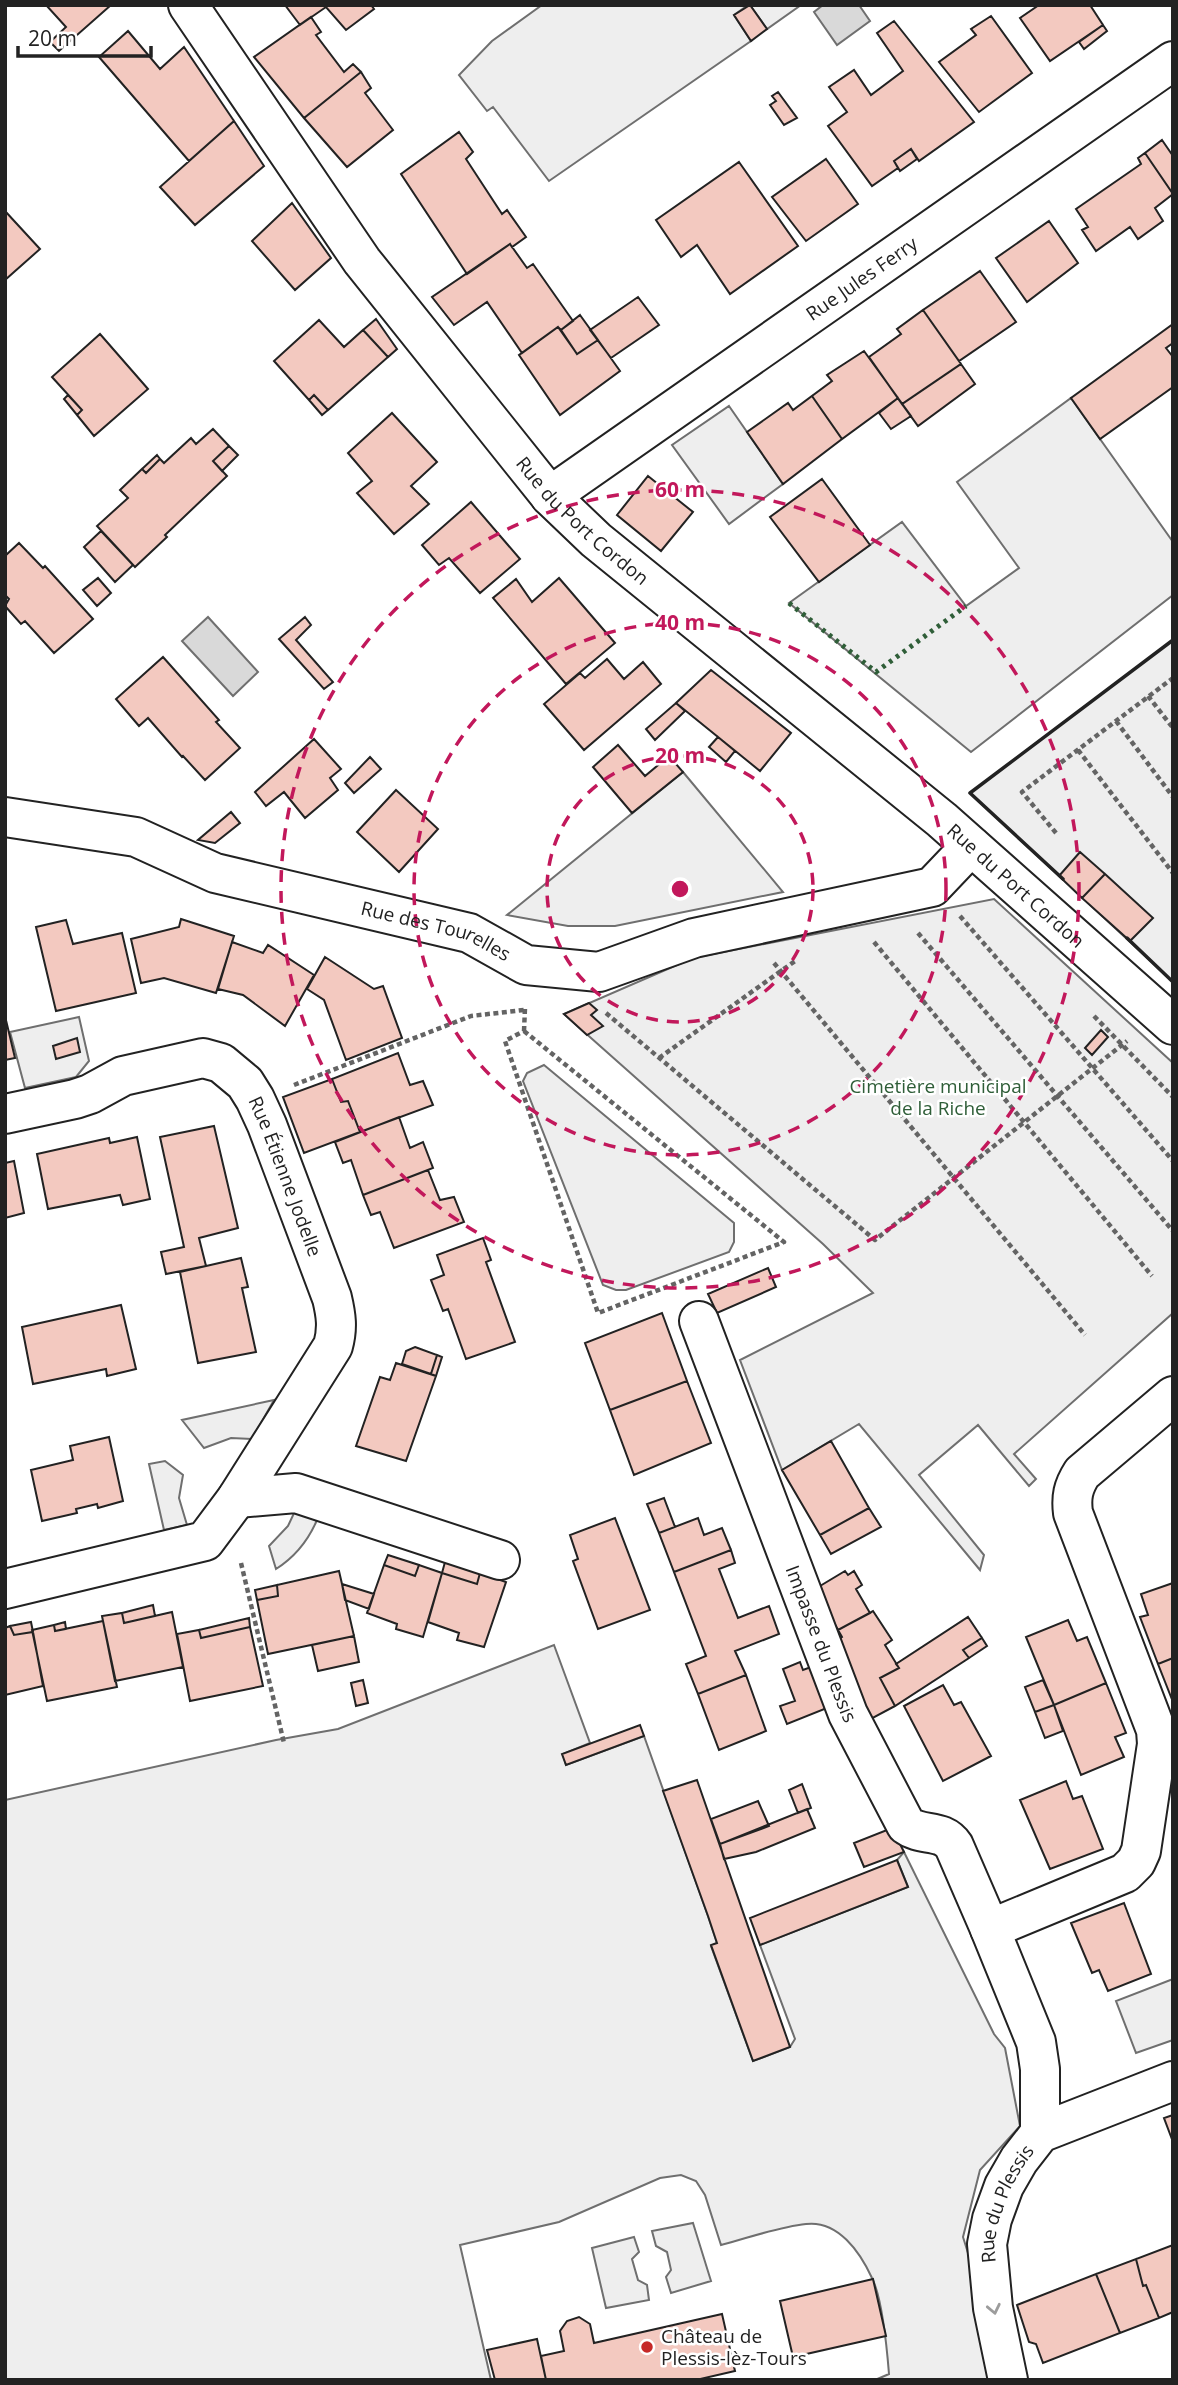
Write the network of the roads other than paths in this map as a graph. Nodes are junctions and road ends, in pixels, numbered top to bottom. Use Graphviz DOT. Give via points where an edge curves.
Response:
graph roads {
  1 [pos="188,5"];
  2 [pos="1173,61"];
  3 [pos="550,496"];
  4 [pos="5,817"];
  5 [pos="971,846"];
  6 [pos="1164,1017"];
  7 [pos="5,1114"];
  8 [pos="699,1321"];
  9 [pos="1173,1396"];
  10 [pos="230,1508"];
  11 [pos="500,1560"];
  12 [pos="5,1589"];
  13 [pos="990,1928"];
  14 [pos="1173,2081"];
  15 [pos="1040,2133"];
  16 [pos="1008,2380"];
  1 -- 3 [label="street, Rue du Port Cordon" via="362,261"];
  2 -- 3 [label="street, Rue Jules Ferry"];
  3 -- 5 [label="street, Rue du Port Cordon" via="596,540"];
  4 -- 5 [label="street, Rue des Tourelles" via="136,837 215,873 469,933 526,965 599,972 694,938 932,887"];
  5 -- 6 [label="street, Rue du Port Cordon"];
  7 -- 10 [label="street, Rue Étienne Jodelle" via="75,1099 123,1076 203,1058 234,1072 255,1099 332,1298 337,1332 333,1346"];
  8 -- 13 [label="street, Impasse du Plessis" via="848,1714 906,1825 915,1831 941,1834 954,1846"];
  9 -- 13 [label="street" via="1082,1473 1071,1499 1156,1730 1141,1851 1125,1873"];
  10 -- 11 [label="street" via="296,1493"];
  10 -- 12 [label="street, Rue Étienne Jodelle" via="205,1541"];
  13 -- 15 [label="street, Impasse du Plessis" via="1036,2042"];
  14 -- 15 [label="street, Rue du Plessis"];
  15 -- 16 [label="street, Rue du Plessis, one-way" via="1004,2186 987,2244 993,2308"];
}
